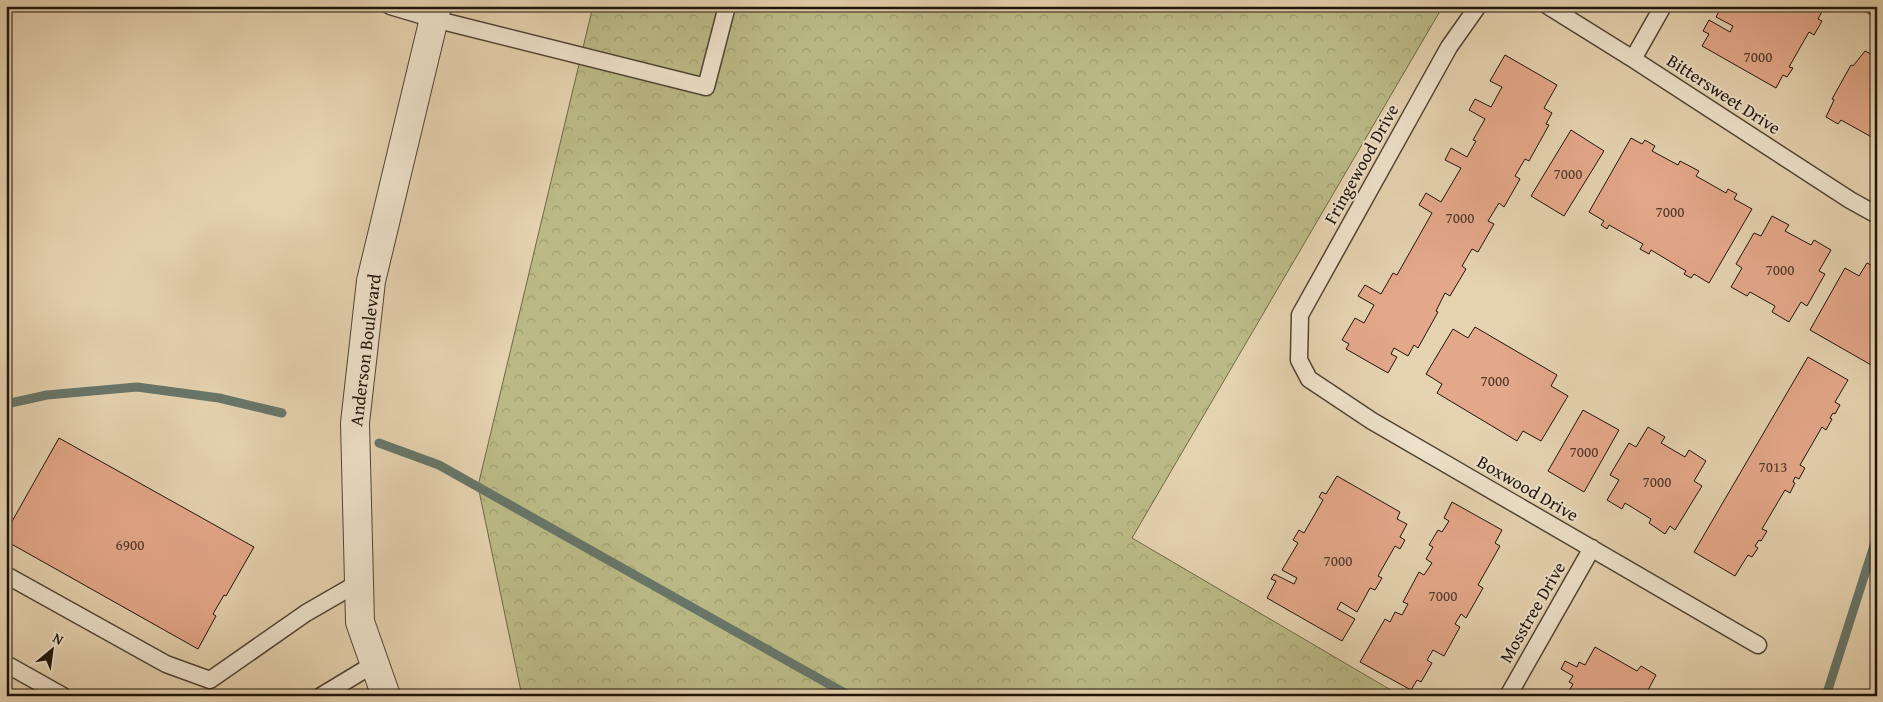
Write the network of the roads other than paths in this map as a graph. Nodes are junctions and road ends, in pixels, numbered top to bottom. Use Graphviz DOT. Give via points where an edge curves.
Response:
graph roads {
  1 [pos="390,6"];
  2 [pos="727,6"];
  3 [pos="1478,6"];
  4 [pos="1548,6"];
  5 [pos="1663,6"];
  6 [pos="435,13"];
  7 [pos="1633,59"];
  8 [pos="1877,215"];
  9 [pos="1299,348"];
  10 [pos="1592,548"];
  11 [pos="6,575"];
  12 [pos="358,583"];
  13 [pos="1758,645"];
  14 [pos="6,664"];
  15 [pos="374,664"];
  16 [pos="63,696"];
  17 [pos="321,696"];
  18 [pos="386,696"];
  19 [pos="1508,696"];
  1 -- 6 [label="lane"];
  2 -- 6 [label="lane" via="706,87"];
  3 -- 9 [label="lane, Fringewood Drive" via="1449,47 1300,315"];
  4 -- 7 [label="lane, Bittersweet Drive"];
  5 -- 7 [label="lane"];
  6 -- 12 [label="street, Anderson Boulevard" via="371,281 355,423"];
  7 -- 8 [label="lane, Bittersweet Drive"];
  9 -- 10 [label="lane, Boxwood Drive" via="1299,360 1309,379 1372,421"];
  10 -- 13 [label="lane, Boxwood Drive"];
  10 -- 19 [label="lane, Mosstree Drive"];
  11 -- 12 [label="lane" via="166,664 210,680 306,613"];
  12 -- 15 [label="street, Anderson Boulevard" via="360,622"];
  14 -- 16 [label="lane"];
  15 -- 17 [label="lane"];
  15 -- 18 [label="street, Anderson Boulevard"];
}
